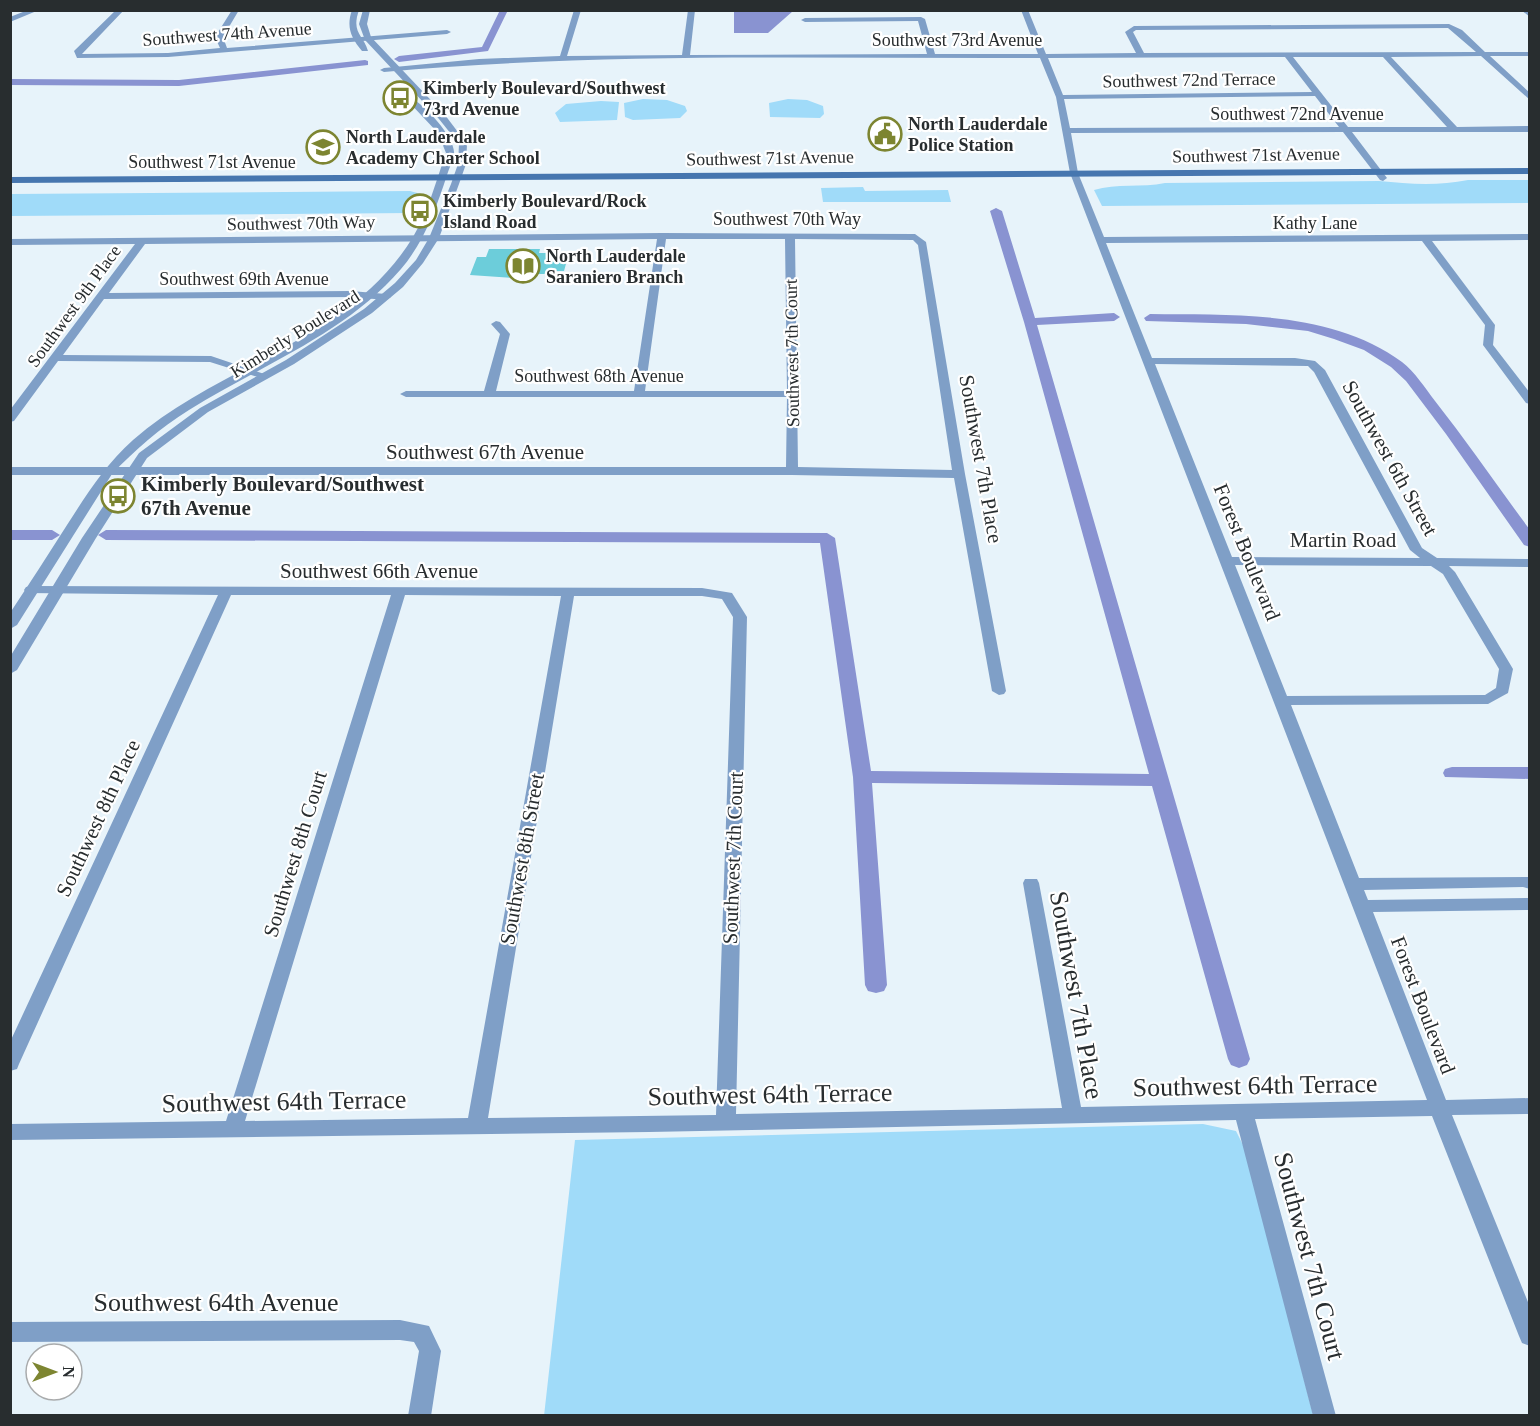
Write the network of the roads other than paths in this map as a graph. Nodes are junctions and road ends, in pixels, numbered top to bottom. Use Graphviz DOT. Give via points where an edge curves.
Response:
graph roads {
  1 [pos="36,10"];
  2 [pos="121,10"];
  3 [pos="236,10"];
  4 [pos="356,10"];
  5 [pos="367,10"];
  6 [pos="578,10"];
  7 [pos="692,10"];
  8 [pos="1024,10"];
  9 [pos="1524,10"];
  10 [pos="1530,15"];
  11 [pos="10,20"];
  12 [pos="805,20"];
  13 [pos="447,32"];
  14 [pos="368,38"];
  15 [pos="356,39"];
  16 [pos="225,51"];
  17 [pos="1483,54"];
  18 [pos="1530,54"];
  19 [pos="370,55"];
  20 [pos="931,55"];
  21 [pos="1043,55"];
  22 [pos="1141,55"];
  23 [pos="1287,55"];
  24 [pos="1385,55"];
  25 [pos="686,57"];
  26 [pos="562,58"];
  27 [pos="377,62"];
  28 [pos="390,72"];
  29 [pos="404,92"];
  30 [pos="1317,94"];
  31 [pos="1060,97"];
  32 [pos="1530,98"];
  33 [pos="1454,129"];
  34 [pos="1530,129"];
  35 [pos="1346,130"];
  36 [pos="1065,131"];
  37 [pos="1530,171"];
  38 [pos="1380,174"];
  39 [pos="1076,177"];
  40 [pos="1530,177"];
  41 [pos="10,180"];
  42 [pos="456,180"];
  43 [pos="440,181"];
  44 [pos="10,188"];
  45 [pos="662,236"];
  46 [pos="790,236"];
  47 [pos="915,237"];
  48 [pos="1530,237"];
  49 [pos="417,238"];
  50 [pos="434,238"];
  51 [pos="1426,239"];
  52 [pos="1100,240"];
  53 [pos="142,241"];
  54 [pos="10,242"];
  55 [pos="103,296"];
  56 [pos="368,296"];
  57 [pos="386,297"];
  58 [pos="496,324"];
  59 [pos="57,358"];
  60 [pos="1149,361"];
  61 [pos="252,371"];
  62 [pos="264,376"];
  63 [pos="1524,388"];
  64 [pos="405,394"];
  65 [pos="489,394"];
  66 [pos="639,394"];
  67 [pos="793,394"];
  68 [pos="1530,401"];
  69 [pos="10,420"];
  70 [pos="10,471"];
  71 [pos="792,471"];
  72 [pos="107,472"];
  73 [pos="130,472"];
  74 [pos="959,474"];
  75 [pos="1228,561"];
  76 [pos="1430,561"];
  77 [pos="1527,563"];
  78 [pos="32,590"];
  79 [pos="58,590"];
  80 [pos="226,591"];
  81 [pos="399,592"];
  82 [pos="568,593"];
  83 [pos="727,596"];
  84 [pos="10,625"];
  85 [pos="10,670"];
  86 [pos="999,691"];
  87 [pos="1283,701"];
  88 [pos="1031,883"];
  89 [pos="1530,883"];
  90 [pos="1353,884"];
  91 [pos="1530,904"];
  92 [pos="1361,906"];
  93 [pos="10,1064"];
  94 [pos="1530,1106"];
  95 [pos="1439,1108"];
  96 [pos="1243,1111"];
  97 [pos="1073,1116"];
  98 [pos="726,1122"];
  99 [pos="477,1125"];
  100 [pos="233,1129"];
  101 [pos="10,1132"];
  102 [pos="10,1332"];
  103 [pos="1530,1336"];
  104 [pos="419,1416"];
  105 [pos="1325,1416"];
  1 -- 11 [label="street"];
  2 -- 16 [label="street, Southwest 74th Avenue" via="77,53 80,56 168,56"];
  3 -- 16 [label="street" via="219,37"];
  4 -- 15 [label="street" via="351,20"];
  5 -- 14 [label="street" via="362,21"];
  6 -- 26 [label="street"];
  7 -- 25 [label="street"];
  8 -- 21 [label="street, Forest Boulevard"];
  9 -- 10 [label="street"];
  12 -- 20 [label="street" via="921,19"];
  13 -- 14 [label="street, Southwest 74th Avenue"];
  14 -- 15 [label="street, Southwest 74th Avenue"];
  14 -- 28 [label="street, Kimberly Boulevard"];
  15 -- 16 [label="street, Southwest 74th Avenue"];
  15 -- 19 [label="street"];
  17 -- 18 [label="street, Southwest 73rd Avenue"];
  17 -- 22 [label="street" via="1449,26 1134,28 1129,32"];
  17 -- 24 [label="street, Southwest 73rd Avenue"];
  17 -- 32 [label="street"];
  20 -- 21 [label="street, Southwest 73rd Avenue"];
  20 -- 25 [label="street, Southwest 73rd Avenue"];
  21 -- 22 [label="street, Southwest 73rd Avenue"];
  21 -- 31 [label="street, Forest Boulevard"];
  22 -- 23 [label="street, Southwest 73rd Avenue"];
  23 -- 24 [label="street, Southwest 73rd Avenue"];
  23 -- 30 [label="street"];
  24 -- 33 [label="street"];
  25 -- 26 [label="street, Southwest 73rd Avenue"];
  26 -- 28 [label="street, Southwest 73rd Avenue" via="479,61"];
  27 -- 28 [label="street, Kimberly Boulevard"];
  28 -- 42 [label="street, Kimberly Boulevard" via="442,117 463,144"];
  29 -- 43 [label="street, Kimberly Boulevard" via="451,146"];
  30 -- 31 [label="street, Southwest 72nd Terrace"];
  30 -- 35 [label="street"];
  31 -- 36 [label="street, Forest Boulevard"];
  33 -- 34 [label="street, Southwest 72nd Avenue"];
  33 -- 35 [label="street, Southwest 72nd Avenue"];
  35 -- 36 [label="street, Southwest 72nd Avenue"];
  35 -- 38 [label="street"];
  36 -- 39 [label="street, Forest Boulevard"];
  37 -- 38 [label="main road, Southwest 71st Avenue"];
  38 -- 39 [label="main road, Southwest 71st Avenue"];
  38 -- 40 [label="main road, Southwest 71st Avenue"];
  39 -- 42 [label="main road, Southwest 71st Avenue"];
  39 -- 52 [label="street, Forest Boulevard"];
  41 -- 43 [label="main road, Southwest 71st Avenue"];
  42 -- 43 [label="main road, Southwest 71st Avenue"];
  42 -- 50 [label="street, Kimberly Boulevard"];
  43 -- 44 [label="main road, Southwest 71st Avenue"];
  43 -- 49 [label="street, Kimberly Boulevard"];
  45 -- 46 [label="street, Southwest 70th Way"];
  45 -- 50 [label="street, Southwest 70th Way"];
  45 -- 66 [label="street"];
  46 -- 47 [label="street, Southwest 70th Way"];
  46 -- 67 [label="street, Southwest 7th Court"];
  47 -- 74 [label="street, Southwest 7th Place" via="922,244"];
  48 -- 51 [label="street, Kathy Lane"];
  49 -- 50 [label="street, Southwest 70th Way"];
  49 -- 53 [label="street, Southwest 70th Way"];
  49 -- 56 [label="street, Kimberly Boulevard" via="388,277"];
  50 -- 57 [label="street, Kimberly Boulevard" via="420,261"];
  51 -- 52 [label="street, Kathy Lane"];
  51 -- 63 [label="street" via="1490,326 1488,345"];
  52 -- 60 [label="street, Forest Boulevard"];
  53 -- 54 [label="street, Southwest 70th Way"];
  53 -- 55 [label="street, Southwest 9th Place"];
  55 -- 56 [label="street, Southwest 69th Avenue"];
  55 -- 59 [label="street, Southwest 9th Place"];
  56 -- 57 [label="street, Southwest 69th Avenue"];
  56 -- 61 [label="street, Kimberly Boulevard"];
  57 -- 62 [label="street, Kimberly Boulevard" via="332,336"];
  58 -- 65 [label="street" via="505,334"];
  59 -- 61 [label="street" via="187,357 211,359"];
  59 -- 69 [label="street, Southwest 9th Place"];
  60 -- 75 [label="street, Forest Boulevard"];
  60 -- 76 [label="street, Southwest 6th Street" via="1311,363 1319,370 1417,550"];
  61 -- 62 [label="street"];
  61 -- 72 [label="street, Kimberly Boulevard" via="194,401 151,430"];
  62 -- 73 [label="street, Kimberly Boulevard" via="176,430 143,456"];
  63 -- 68 [label="street"];
  64 -- 65 [label="street, Southwest 68th Avenue"];
  65 -- 66 [label="street, Southwest 68th Avenue"];
  66 -- 67 [label="street, Southwest 68th Avenue"];
  67 -- 71 [label="street, Southwest 7th Court"];
  70 -- 72 [label="street, Southwest 67th Avenue"];
  71 -- 73 [label="street, Southwest 67th Avenue"];
  71 -- 74 [label="street, Southwest 67th Avenue"];
  72 -- 73 [label="street, Southwest 67th Avenue"];
  72 -- 78 [label="street, Kimberly Boulevard"];
  73 -- 79 [label="street, Kimberly Boulevard"];
  74 -- 86 [label="street, Southwest 7th Place"];
  75 -- 76 [label="street, Martin Road"];
  75 -- 87 [label="street, Forest Boulevard"];
  76 -- 77 [label="street, Martin Road"];
  76 -- 87 [label="street, Southwest 6th Street" via="1448,572 1506,669 1503,690 1488,699"];
  78 -- 79 [label="street, Southwest 66th Avenue"];
  78 -- 84 [label="street, Kimberly Boulevard"];
  79 -- 80 [label="street, Southwest 66th Avenue"];
  79 -- 85 [label="street, Kimberly Boulevard"];
  80 -- 81 [label="street, Southwest 66th Avenue"];
  80 -- 93 [label="street, Southwest 8th Place"];
  81 -- 82 [label="street, Southwest 66th Avenue"];
  81 -- 100 [label="street, Southwest 8th Court"];
  82 -- 83 [label="street, Southwest 66th Avenue" via="702,592"];
  82 -- 99 [label="street, Southwest 8th Street"];
  83 -- 98 [label="street, Southwest 7th Court" via="740,617"];
  87 -- 90 [label="street, Forest Boulevard"];
  88 -- 97 [label="street, Southwest 7th Place"];
  89 -- 90 [label="street"];
  90 -- 92 [label="street, Forest Boulevard"];
  91 -- 92 [label="street"];
  92 -- 95 [label="street, Forest Boulevard"];
  94 -- 95 [label="street, Southwest 64th Terrace"];
  95 -- 96 [label="street, Southwest 64th Terrace"];
  95 -- 103 [label="street, Forest Boulevard"];
  96 -- 97 [label="street, Southwest 64th Terrace"];
  96 -- 105 [label="street, Southwest 7th Court"];
  97 -- 98 [label="street, Southwest 64th Terrace"];
  98 -- 99 [label="street, Southwest 64th Terrace"];
  99 -- 100 [label="street, Southwest 64th Terrace"];
  100 -- 101 [label="street, Southwest 64th Terrace"];
  102 -- 104 [label="street, Southwest 64th Avenue" via="421,1333 430,1352"];
}
